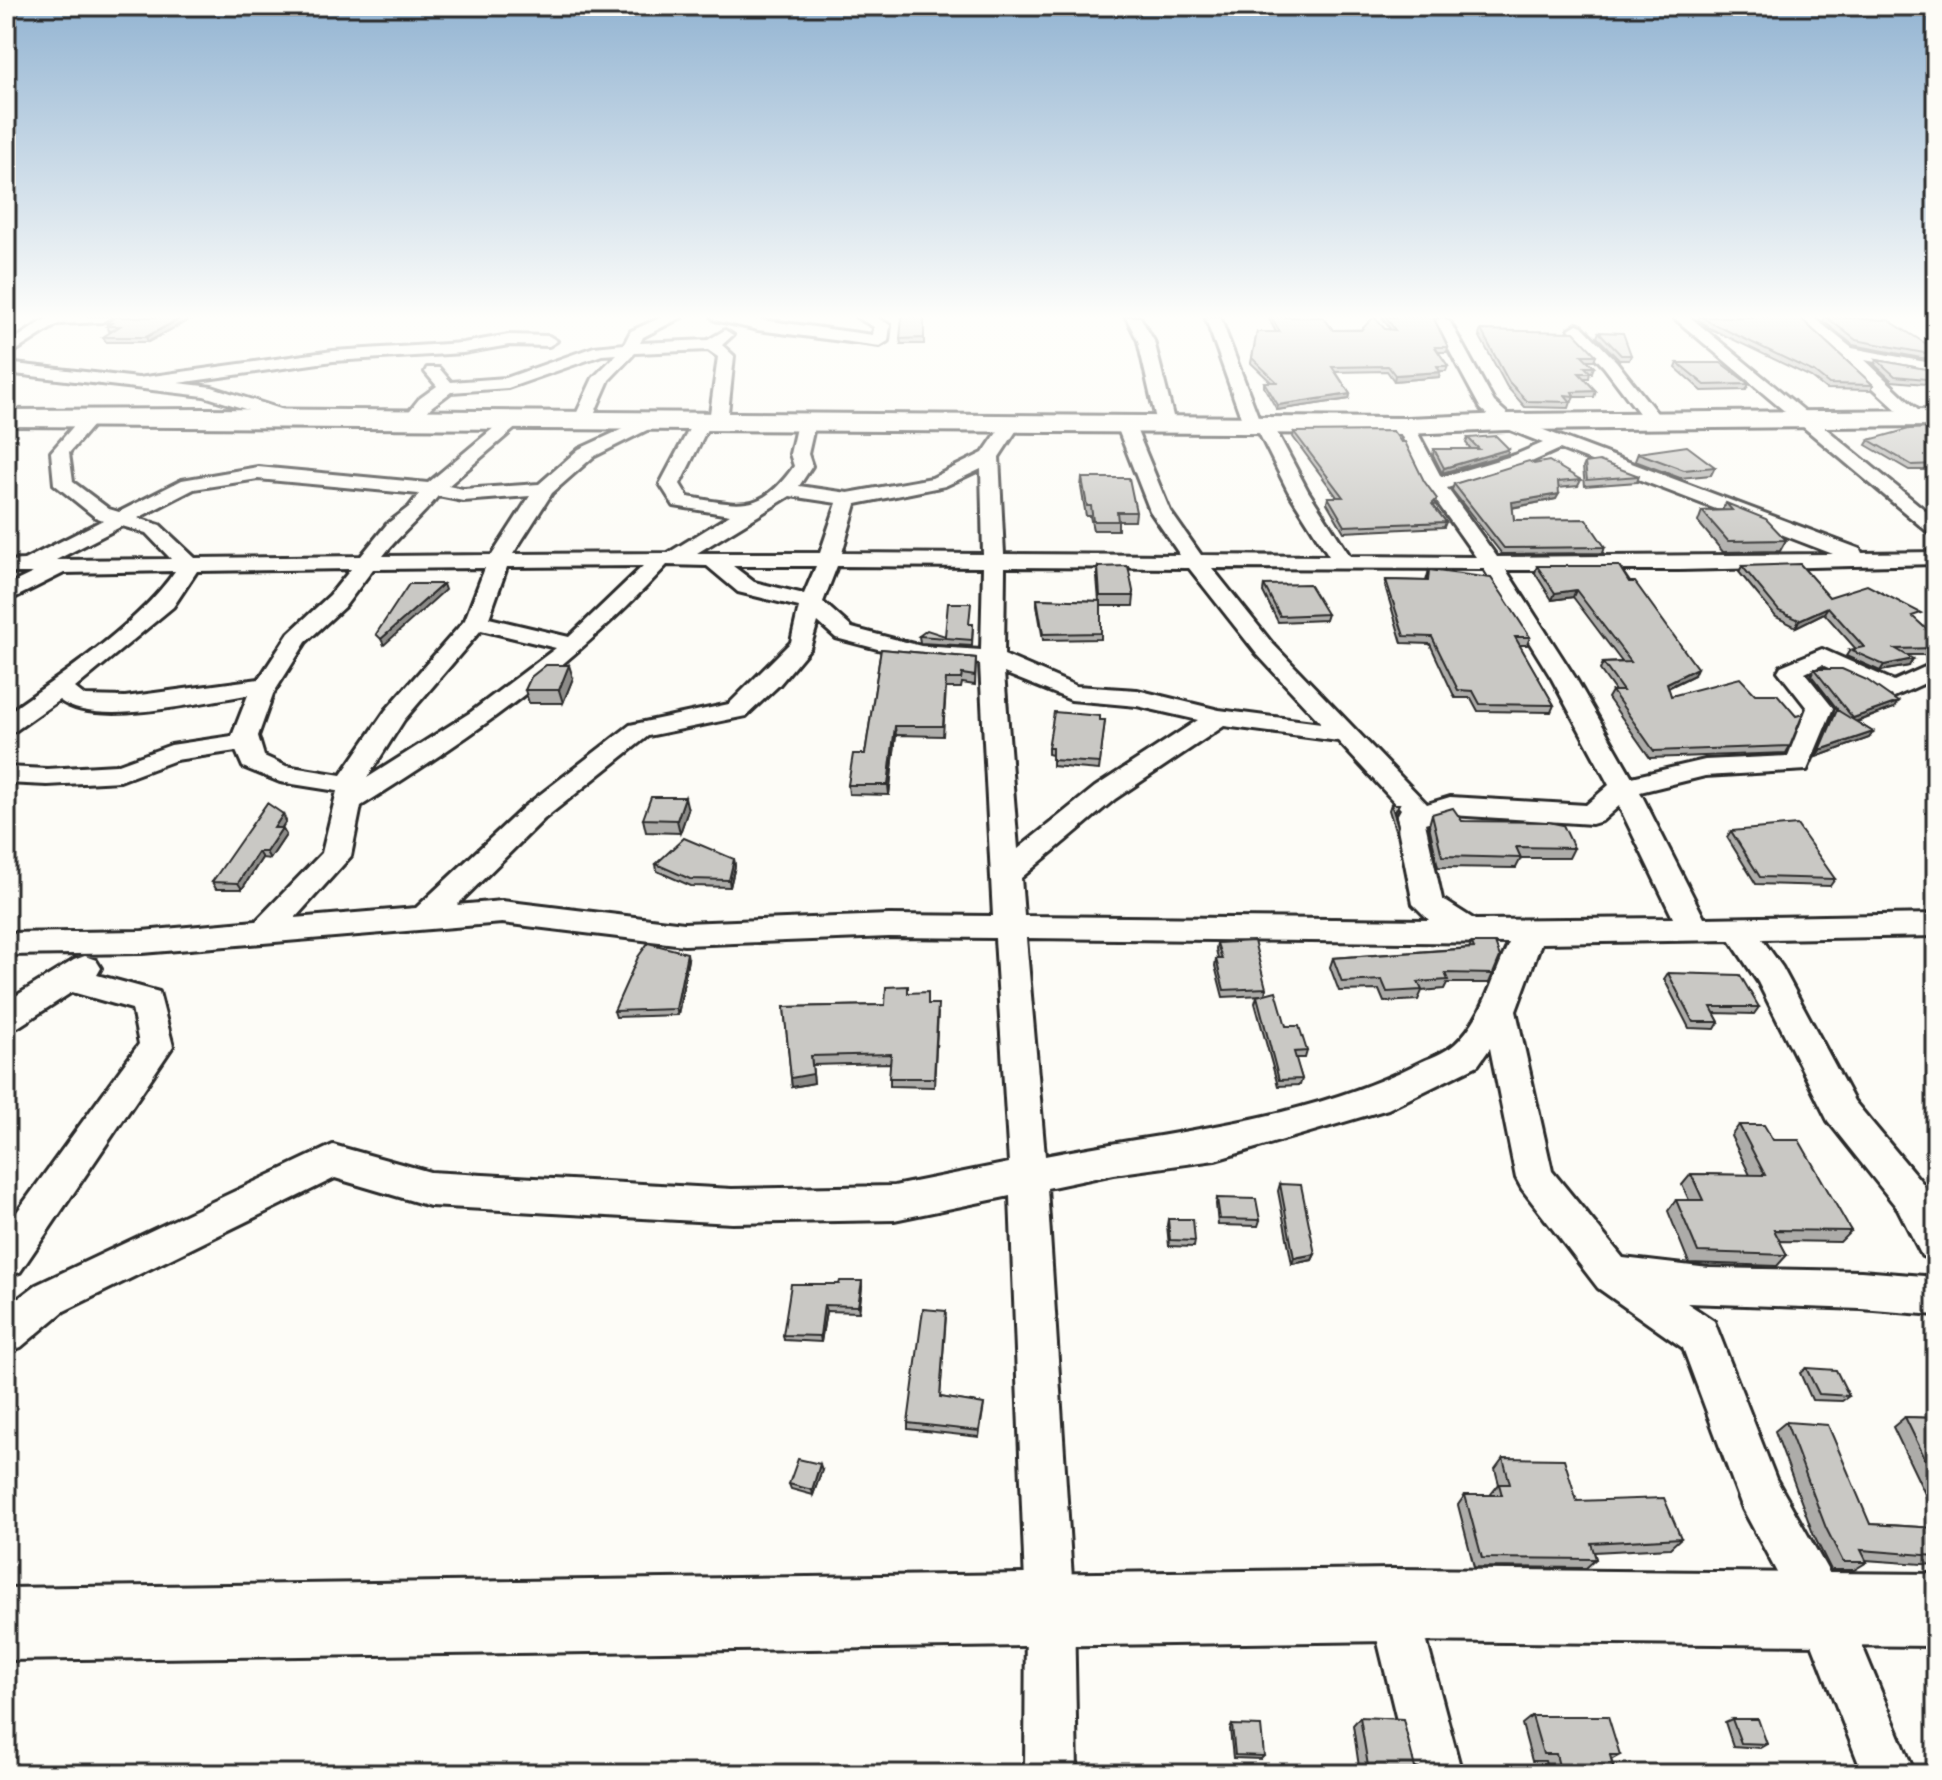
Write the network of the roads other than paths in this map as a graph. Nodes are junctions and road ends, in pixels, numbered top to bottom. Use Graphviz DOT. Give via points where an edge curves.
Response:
graph roads {
  1 [pos="234,400"];
  2 [pos="429,400"];
  3 [pos="591,400"];
  4 [pos="715,400"];
  5 [pos="1160,400"];
  6 [pos="1248,400"];
  7 [pos="1484,400"];
  8 [pos="1638,400"];
  9 [pos="1779,400"];
  10 [pos="1905,400"];
  11 [pos="6,418"];
  12 [pos="90,418"];
  13 [pos="290,418"];
  14 [pos="1926,418"];
  15 [pos="412,419"];
  16 [pos="514,420"];
  17 [pos="1802,420"];
  18 [pos="582,421"];
  19 [pos="651,421"];
  20 [pos="1654,421"];
  21 [pos="709,422"];
  22 [pos="1506,422"];
  23 [pos="806,423"];
  24 [pos="1257,423"];
  25 [pos="1125,424"];
  26 [pos="1166,424"];
  27 [pos="1011,425"];
  28 [pos="1406,426"];
  29 [pos="1560,442"];
  30 [pos="990,457"];
  31 [pos="1435,485"];
  32 [pos="433,489"];
  33 [pos="544,489"];
  34 [pos="787,490"];
  35 [pos="848,499"];
  36 [pos="748,512"];
  37 [pos="121,519"];
  38 [pos="1936,529"];
  39 [pos="1936,558"];
  40 [pos="666,559"];
  41 [pos="712,559"];
  42 [pos="829,560"];
  43 [pos="1868,560"];
  44 [pos="994,561"];
  45 [pos="498,562"];
  46 [pos="1195,562"];
  47 [pos="1344,563"];
  48 [pos="1491,563"];
  49 [pos="368,564"];
  50 [pos="190,565"];
  51 [pos="63,566"];
  52 [pos="16,567"];
  53 [pos="6,595"];
  54 [pos="811,603"];
  55 [pos="476,622"];
  56 [pos="572,645"];
  57 [pos="991,658"];
  58 [pos="1936,669"];
  59 [pos="266,685"];
  60 [pos="60,688"];
  61 [pos="1219,718"];
  62 [pos="6,726"];
  63 [pos="1344,734"];
  64 [pos="246,742"];
  65 [pos="6,775"];
  66 [pos="1624,787"];
  67 [pos="351,793"];
  68 [pos="1410,818"];
  69 [pos="1005,875"];
  70 [pos="426,917"];
  71 [pos="1936,925"];
  72 [pos="1010,927"];
  73 [pos="1738,928"];
  74 [pos="1694,929"];
  75 [pos="266,930"];
  76 [pos="1468,931"];
  77 [pos="1530,932"];
  78 [pos="124,942"];
  79 [pos="6,944"];
  80 [pos="69,979"];
  81 [pos="1499,1011"];
  82 [pos="6,1018"];
  83 [pos="1028,1176"];
  84 [pos="1936,1243"];
  85 [pos="6,1259"];
  86 [pos="1612,1275"];
  87 [pos="1936,1296"];
  88 [pos="6,1333"];
  89 [pos="1393,1605"];
  90 [pos="1823,1609"];
  91 [pos="1050,1610"];
  92 [pos="1936,1610"];
  93 [pos="6,1624"];
  94 [pos="1051,1774"];
  95 [pos="1436,1774"];
  96 [pos="1889,1774"];
  1 -- 13 [label="street"];
  2 -- 15 [label="street"];
  3 -- 18 [label="street"];
  4 -- 21 [label="street"];
  5 -- 26 [label="street"];
  6 -- 24 [label="street"];
  7 -- 22 [label="street"];
  8 -- 20 [label="street"];
  9 -- 17 [label="street"];
  10 -- 14 [label="street"];
  11 -- 12 [label="main road"];
  12 -- 13 [label="main road"];
  12 -- 37 [label="street" via="60,452 64,484 102,513"];
  13 -- 15 [label="main road"];
  14 -- 17 [label="main road"];
  15 -- 16 [label="main road"];
  16 -- 18 [label="main road"];
  16 -- 32 [label="street"];
  17 -- 20 [label="main road"];
  17 -- 38 [label="street"];
  18 -- 19 [label="main road"];
  19 -- 21 [label="main road"];
  19 -- 33 [label="street" via="586,453"];
  20 -- 22 [label="main road"];
  21 -- 23 [label="main road"];
  21 -- 36 [label="street" via="670,484 681,502"];
  22 -- 28 [label="main road"];
  22 -- 29 [label="street"];
  23 -- 27 [label="main road"];
  23 -- 34 [label="street" via="799,454 803,466"];
  24 -- 26 [label="main road"];
  24 -- 28 [label="main road"];
  24 -- 47 [label="street"];
  25 -- 26 [label="main road"];
  25 -- 27 [label="main road"];
  25 -- 46 [label="street" via="1160,511"];
  27 -- 30 [label="street"];
  28 -- 31 [label="street"];
  29 -- 31 [label="street"];
  29 -- 43 [label="street"];
  30 -- 35 [label="street" via="938,482"];
  30 -- 44 [label="street"];
  31 -- 48 [label="street"];
  32 -- 33 [label="street" via="463,495"];
  32 -- 37 [label="street" via="258,473 189,484"];
  32 -- 49 [label="street"];
  33 -- 45 [label="street"];
  34 -- 35 [label="street"];
  34 -- 36 [label="street"];
  35 -- 42 [label="street"];
  36 -- 40 [label="street"];
  37 -- 50 [label="street" via="153,529"];
  37 -- 52 [label="street"];
  39 -- 43 [label="street"];
  40 -- 41 [label="street"];
  40 -- 45 [label="street"];
  40 -- 56 [label="street"];
  41 -- 42 [label="street"];
  41 -- 54 [label="street" via="746,587"];
  42 -- 44 [label="street"];
  42 -- 54 [label="street"];
  43 -- 48 [label="street"];
  44 -- 46 [label="street"];
  44 -- 57 [label="street"];
  45 -- 49 [label="street"];
  45 -- 55 [label="street"];
  46 -- 47 [label="street"];
  46 -- 63 [label="street" via="1264,648"];
  47 -- 48 [label="street"];
  48 -- 66 [label="street"];
  49 -- 50 [label="street"];
  49 -- 59 [label="street" via="297,638"];
  50 -- 51 [label="street"];
  50 -- 60 [label="street" via="165,602"];
  51 -- 52 [label="street"];
  51 -- 53 [label="street"];
  54 -- 57 [label="street" via="844,633 920,653"];
  54 -- 70 [label="street" via="802,643 737,711 639,730 534,813"];
  55 -- 56 [label="street"];
  55 -- 67 [label="street" via="395,715 355,773"];
  56 -- 67 [label="street" via="438,748"];
  57 -- 61 [label="street" via="1071,693 1137,698"];
  57 -- 69 [label="street"];
  58 -- 66 [label="street" via="1894,690 1822,656 1790,671 1820,708 1798,764 1705,768"];
  59 -- 60 [label="street" via="125,705 79,703"];
  59 -- 64 [label="street"];
  60 -- 62 [label="street"];
  61 -- 63 [label="street"];
  61 -- 69 [label="street" via="1105,793"];
  63 -- 68 [label="street" via="1416,808"];
  64 -- 65 [label="street" via="171,753 120,773"];
  64 -- 67 [label="street" via="252,761"];
  66 -- 68 [label="street" via="1592,815 1450,806"];
  66 -- 74 [label="street"];
  67 -- 75 [label="street" via="336,856"];
  68 -- 76 [label="street" via="1428,904"];
  69 -- 72 [label="street"];
  70 -- 72 [label="street" via="502,912 684,934"];
  70 -- 75 [label="street"];
  71 -- 73 [label="street"];
  72 -- 76 [label="street"];
  72 -- 83 [label="street"];
  73 -- 74 [label="street"];
  73 -- 84 [label="street" via="1771,976 1841,1111 1911,1197"];
  74 -- 77 [label="street"];
  75 -- 78 [label="street"];
  76 -- 77 [label="street"];
  77 -- 81 [label="street"];
  78 -- 79 [label="street"];
  78 -- 80 [label="street"];
  80 -- 82 [label="street"];
  80 -- 85 [label="street" via="147,1001 156,1046"];
  81 -- 83 [label="street" via="1466,1055 1388,1095 1215,1144"];
  81 -- 86 [label="street" via="1535,1178"];
  83 -- 88 [label="street" via="894,1203 732,1206 430,1189 333,1161 50,1298"];
  83 -- 91 [label="street"];
  86 -- 87 [label="street" via="1709,1287"];
  86 -- 90 [label="street" via="1699,1335 1759,1493"];
  89 -- 90 [label="main road"];
  89 -- 91 [label="main road"];
  89 -- 95 [label="street"];
  90 -- 92 [label="main road"];
  90 -- 96 [label="street"];
  91 -- 93 [label="main road"];
  91 -- 94 [label="street"];
}
